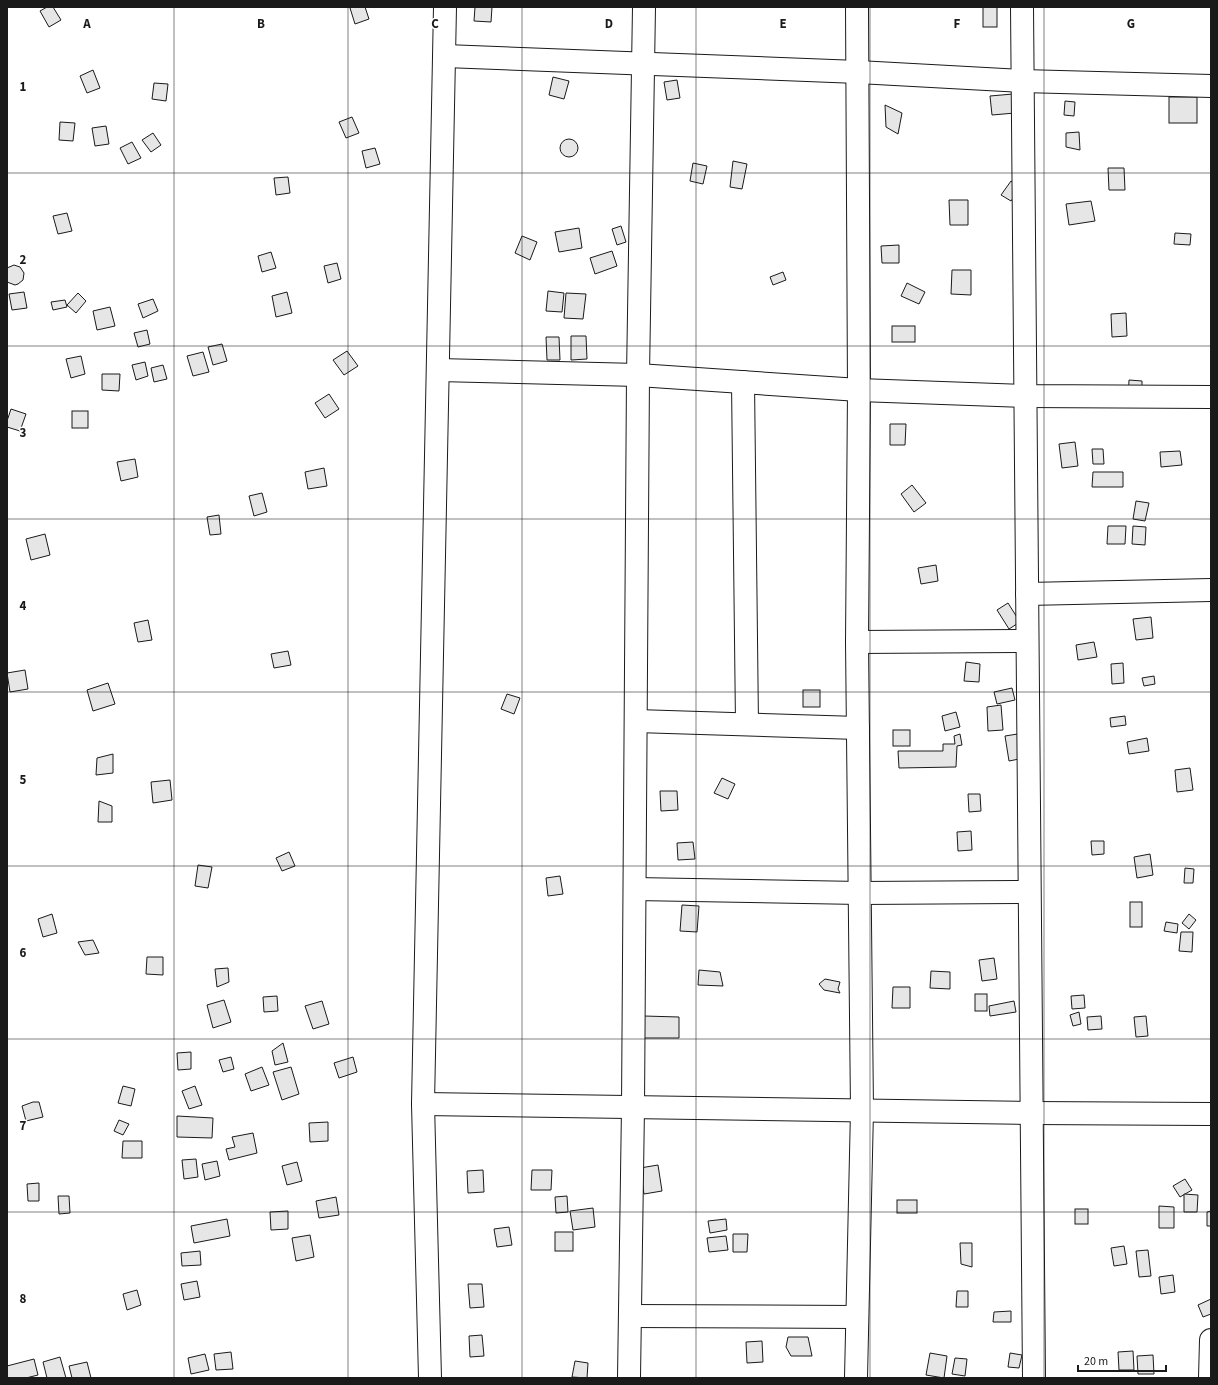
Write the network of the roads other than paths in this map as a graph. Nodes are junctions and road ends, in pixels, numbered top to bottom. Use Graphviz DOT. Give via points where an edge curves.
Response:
graph roads {
  1 [pos="445,7"];
  2 [pos="644,7"];
  3 [pos="858,7"];
  4 [pos="1022,7"];
  5 [pos="445,56"];
  6 [pos="643,64"];
  7 [pos="858,72"];
  8 [pos="1022,81"];
  9 [pos="1211,86"];
  10 [pos="438,370"];
  11 [pos="638,375"];
  12 [pos="743,382"];
  13 [pos="859,390"];
  14 [pos="1025,396"];
  15 [pos="1211,397"];
  16 [pos="1211,590"];
  17 [pos="1027,594"];
  18 [pos="857,642"];
  19 [pos="1027,642"];
  20 [pos="636,721"];
  21 [pos="747,724"];
  22 [pos="858,728"];
  23 [pos="635,889"];
  24 [pos="1029,892"];
  25 [pos="860,893"];
  26 [pos="423,1104"];
  27 [pos="633,1107"];
  28 [pos="862,1110"];
  29 [pos="1031,1113"];
  30 [pos="1211,1114"];
  31 [pos="630,1316"];
  32 [pos="857,1318"];
  33 [pos="1211,1340"];
  34 [pos="430,1378"];
  35 [pos="628,1378"];
  36 [pos="856,1378"];
  37 [pos="1034,1378"];
  38 [pos="1210,1378"];
  1 -- 5 [label="street"];
  2 -- 6 [label="street"];
  3 -- 7 [label="street"];
  4 -- 8 [label="street"];
  5 -- 6 [label="street"];
  5 -- 10 [label="street"];
  6 -- 7 [label="street"];
  6 -- 11 [label="street"];
  7 -- 8 [label="street"];
  7 -- 13 [label="street"];
  8 -- 9 [label="street"];
  8 -- 14 [label="street"];
  10 -- 11 [label="street"];
  10 -- 26 [label="street"];
  11 -- 12 [label="street"];
  11 -- 20 [label="street"];
  12 -- 13 [label="street"];
  12 -- 21 [label="street"];
  13 -- 14 [label="street"];
  13 -- 18 [label="street"];
  14 -- 15 [label="street"];
  14 -- 17 [label="street"];
  16 -- 17 [label="street"];
  17 -- 19 [label="street"];
  18 -- 19 [label="street"];
  18 -- 22 [label="street"];
  19 -- 24 [label="street"];
  20 -- 21 [label="street"];
  20 -- 23 [label="street"];
  21 -- 22 [label="street"];
  22 -- 25 [label="street"];
  23 -- 25 [label="street"];
  23 -- 27 [label="street"];
  24 -- 25 [label="street"];
  24 -- 29 [label="street"];
  25 -- 28 [label="street"];
  26 -- 27 [label="street"];
  26 -- 34 [label="street"];
  27 -- 28 [label="street"];
  27 -- 31 [label="street"];
  28 -- 29 [label="street"];
  28 -- 32 [label="street"];
  29 -- 30 [label="street"];
  29 -- 37 [label="street"];
  31 -- 32 [label="street"];
  31 -- 35 [label="street"];
  32 -- 36 [label="street"];
  33 -- 38 [label="street"];
}
